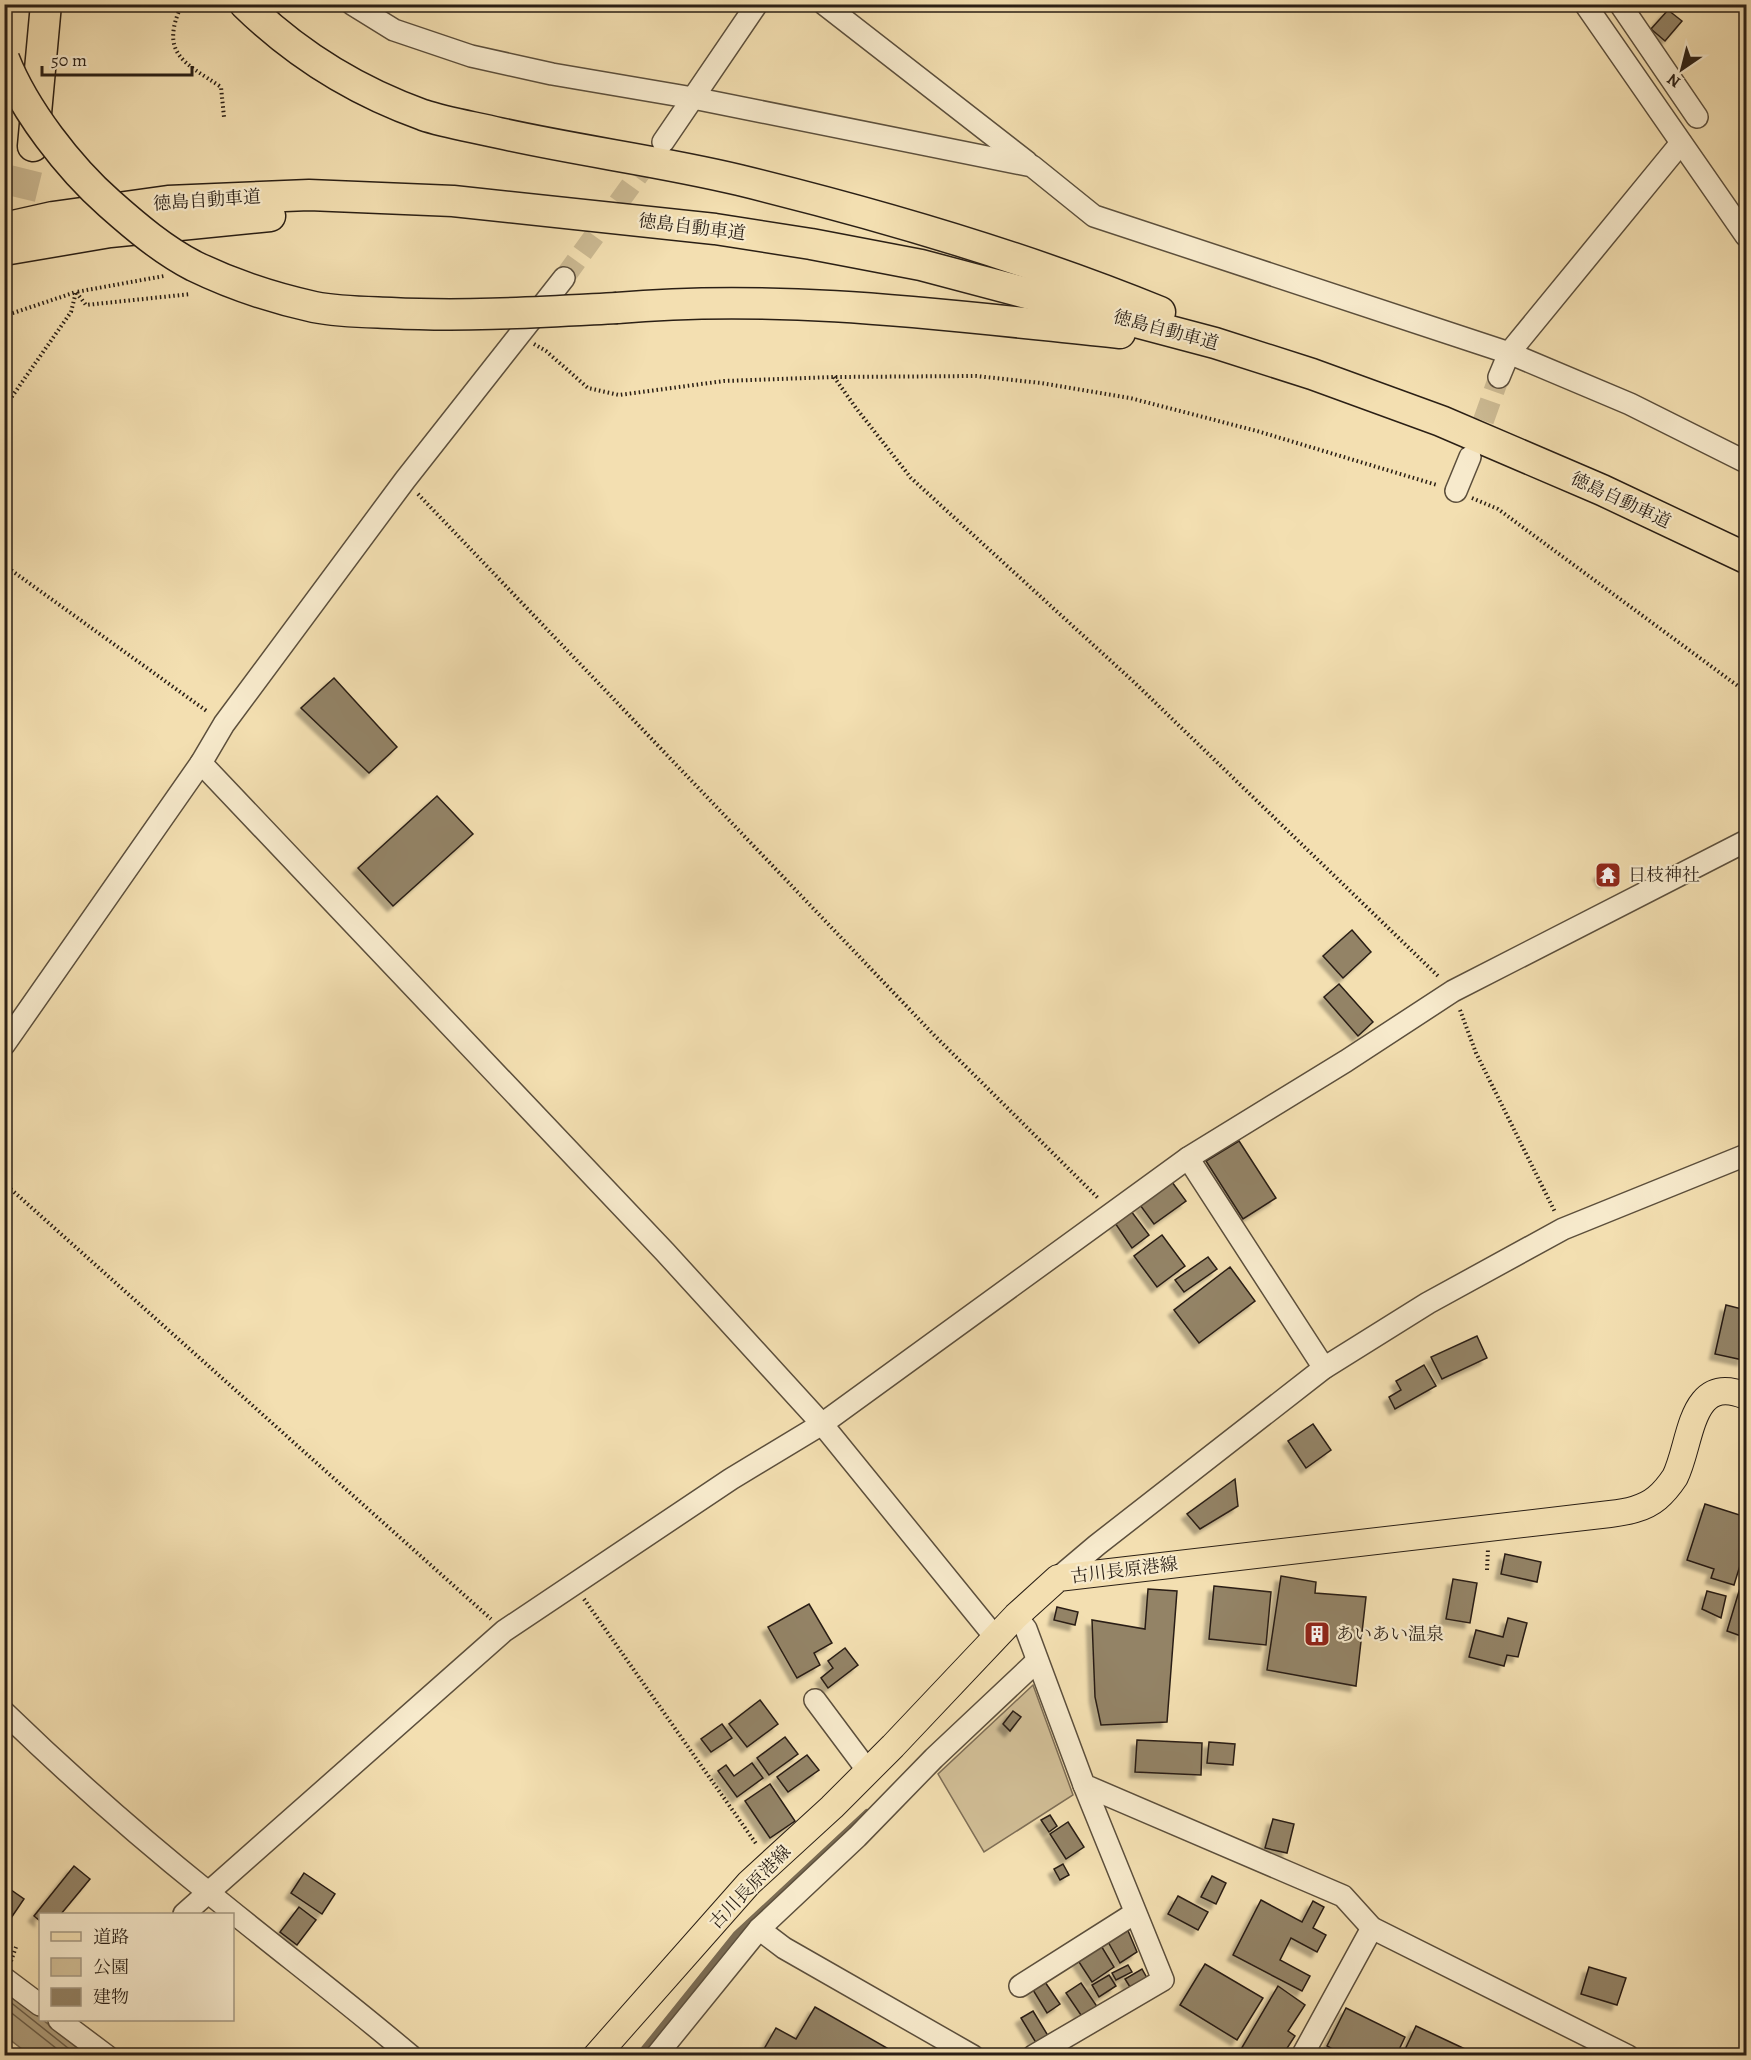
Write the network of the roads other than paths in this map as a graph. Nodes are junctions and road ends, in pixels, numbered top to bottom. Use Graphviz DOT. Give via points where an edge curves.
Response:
graph roads {
  1 [pos="46,4"];
  2 [pos="246,4"];
  3 [pos="352,4"];
  4 [pos="757,4"];
  5 [pos="824,4"];
  6 [pos="1585,4"];
  7 [pos="1622,8"];
  8 [pos="1602,29"];
  9 [pos="4,59"];
  10 [pos="693,98"];
  11 [pos="1697,117"];
  12 [pos="663,142"];
  13 [pos="1681,143"];
  14 [pos="33,146"];
  15 [pos="1032,166"];
  16 [pos="4,228"];
  17 [pos="54,229"];
  18 [pos="1746,236"];
  19 [pos="4,250"];
  20 [pos="564,278"];
  21 [pos="1215,343"];
  22 [pos="1509,353"];
  23 [pos="1312,374"];
  24 [pos="1499,377"];
  25 [pos="1470,457"];
  26 [pos="1746,462"];
  27 [pos="1456,491"];
  28 [pos="1746,558"];
  29 [pos="201,763"];
  30 [pos="1746,841"];
  31 [pos="4,1045"];
  32 [pos="1746,1155"];
  33 [pos="1188,1158"];
  34 [pos="1324,1368"];
  35 [pos="1746,1396"];
  36 [pos="822,1424"];
  37 [pos="1058,1578"];
  38 [pos="1016,1616"];
  39 [pos="995,1637"];
  40 [pos="1037,1661"];
  41 [pos="814,1700"];
  42 [pos="4,1712"];
  43 [pos="868,1771"];
  44 [pos="1084,1785"];
  45 [pos="207,1892"];
  46 [pos="1134,1912"];
  47 [pos="185,1913"];
  48 [pos="234,1913"];
  49 [pos="234,1913"];
  50 [pos="1372,1928"];
  51 [pos="759,1929"];
  52 [pos="4,1978"];
  53 [pos="1020,1986"];
  54 [pos="39,2004"];
  55 [pos="66,2021"];
  56 [pos="106,2055"];
  57 [pos="411,2055"];
  58 [pos="596,2055"];
  59 [pos="656,2055"];
  60 [pos="973,2055"];
  61 [pos="1034,2055"];
  62 [pos="1302,2055"];
  63 [pos="1628,2055"];
  1 -- 14 [label="highway"];
  2 -- 23 [label="highway" via="294,48 325,69 424,115 668,165 867,212 1113,292"];
  3 -- 10 [label="street" via="394,30 471,56"];
  4 -- 10 [label="street"];
  5 -- 15 [label="street"];
  6 -- 8 [label="street"];
  7 -- 8 [label="street"];
  7 -- 11 [label="street"];
  8 -- 13 [label="street"];
  9 -- 21 [label="highway, bridge" via="23,98 79,173 140,230 194,266 278,298 316,307 415,315 485,315 675,304 848,306"];
  10 -- 12 [label="street"];
  10 -- 15 [label="street"];
  13 -- 18 [label="street"];
  13 -- 22 [label="street"];
  15 -- 22 [label="street" via="1094,216"];
  16 -- 17 [label="highway, 徳島自動車道"];
  17 -- 19 [label="highway, 徳島自動車道"];
  17 -- 21 [label="highway, 徳島自動車道" via="168,201 309,195 453,201 715,229 811,244 910,263"];
  20 -- 29 [label="street" via="405,480 224,724"];
  21 -- 23 [label="highway, 徳島自動車道"];
  22 -- 24 [label="street"];
  22 -- 26 [label="street" via="1630,404"];
  23 -- 28 [label="highway, 徳島自動車道" via="1441,421 1602,490"];
  25 -- 27 [label="street"];
  29 -- 31 [label="street"];
  29 -- 36 [label="street" via="665,1252"];
  30 -- 33 [label="street" via="1454,991"];
  32 -- 34 [label="street" via="1563,1229 1428,1303"];
  33 -- 34 [label="street"];
  33 -- 36 [label="street"];
  34 -- 37 [label="street"];
  35 -- 37 [label="main road, 古川長原港線" via="1733,1390 1719,1390 1704,1401 1694,1413 1674,1478 1657,1498 1635,1510"];
  36 -- 39 [label="street"];
  36 -- 45 [label="street" via="731,1479 504,1631"];
  37 -- 38 [label="main road, 古川長原港線"];
  38 -- 39 [label="main road, 古川長原港線"];
  38 -- 40 [label="street" via="1026,1629"];
  39 -- 43 [label="main road, 古川長原港線"];
  40 -- 44 [label="street"];
  40 -- 51 [label="street"];
  41 -- 43 [label="street"];
  42 -- 45 [label="street" via="70,1775"];
  43 -- 58 [label="main road, 古川長原港線" via="749,1883"];
  44 -- 46 [label="street"];
  44 -- 50 [label="street" via="1343,1896"];
  45 -- 47 [label="street"];
  45 -- 48 [label="street"];
  46 -- 53 [label="street"];
  46 -- 61 [label="street" via="1163,1980"];
  49 -- 57 [label="street"];
  50 -- 62 [label="street"];
  50 -- 63 [label="street"];
  51 -- 59 [label="street"];
  51 -- 60 [label="street" via="784,1948"];
  52 -- 54 [label="street"];
  55 -- 56 [label="street"];
}
